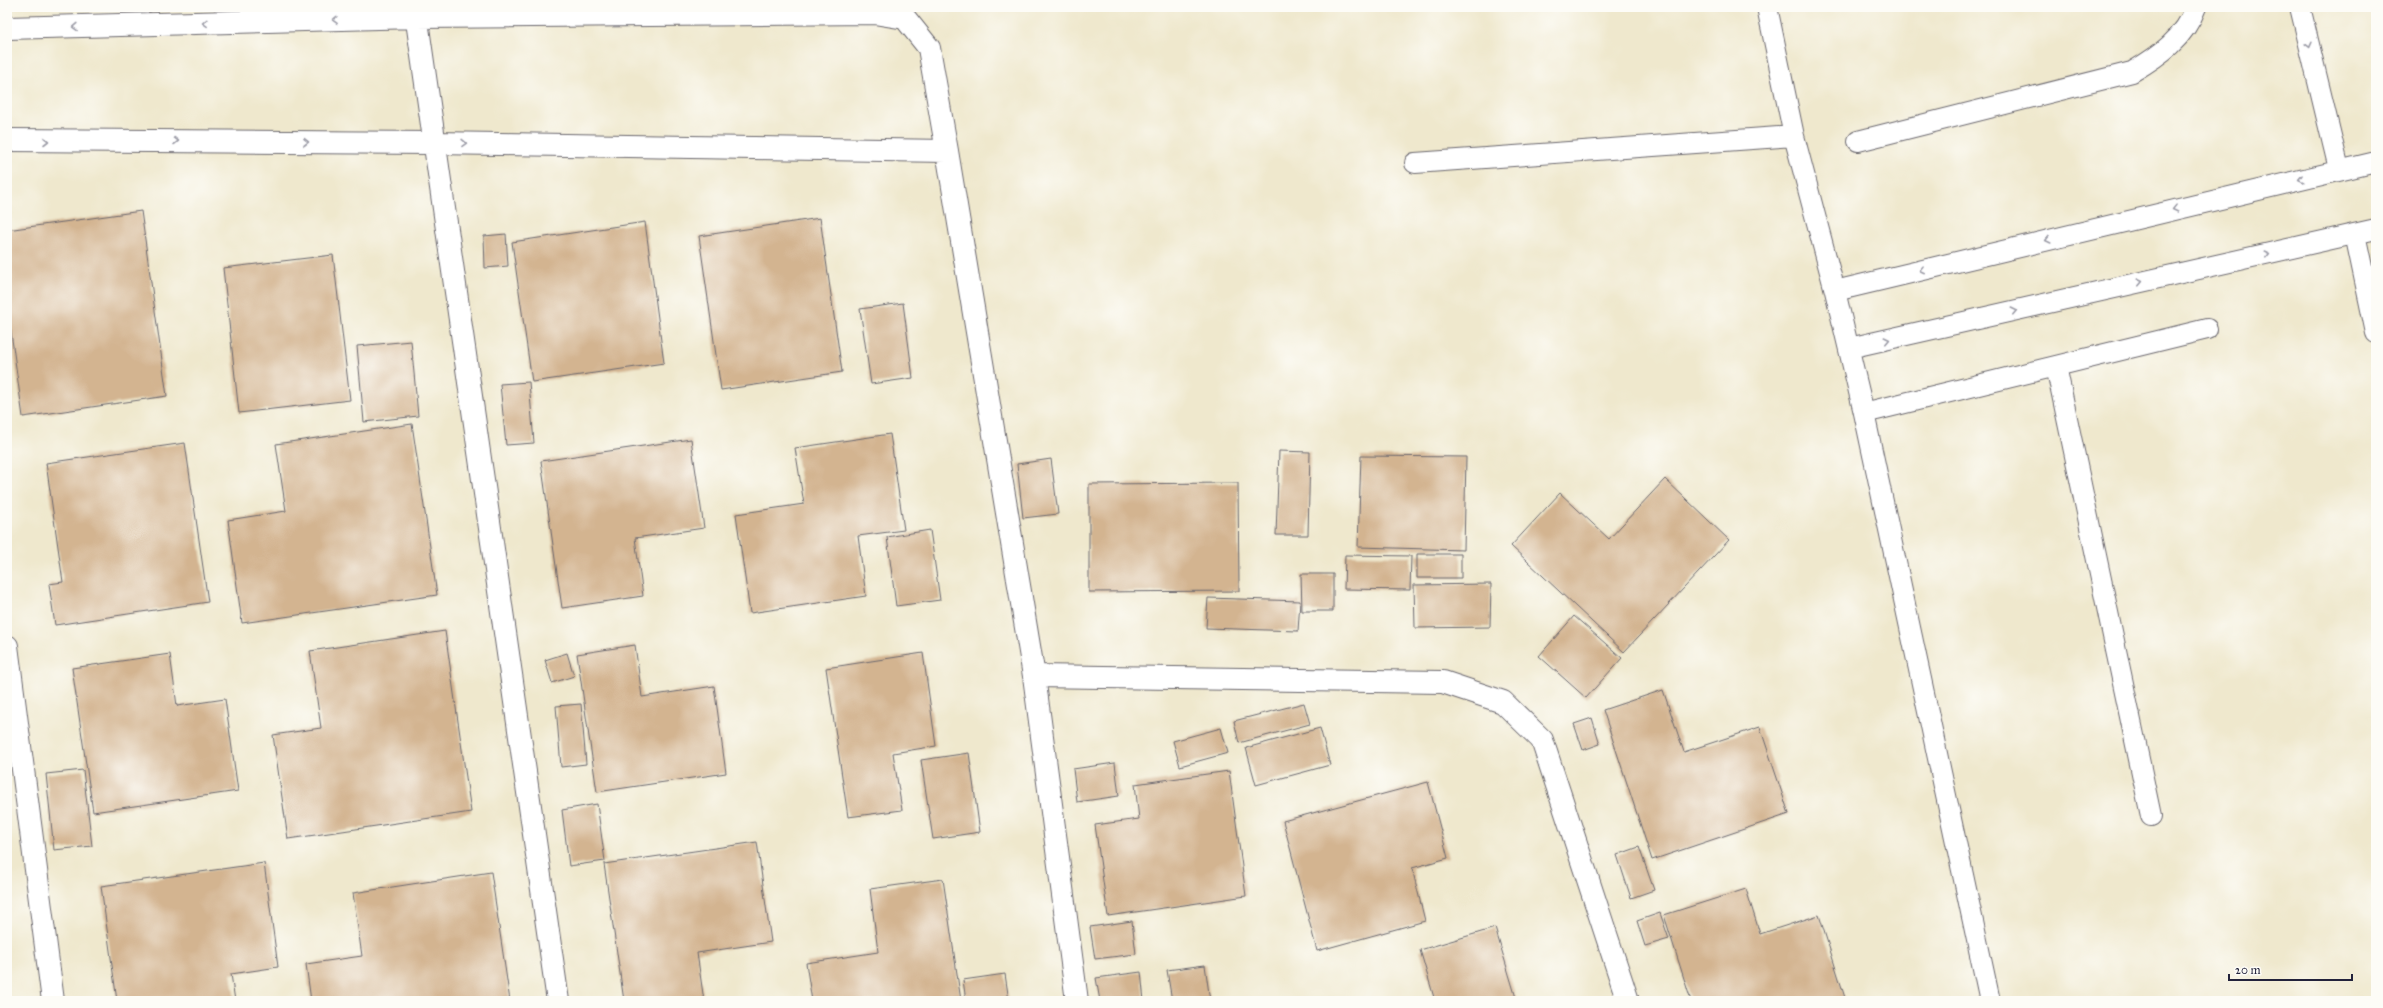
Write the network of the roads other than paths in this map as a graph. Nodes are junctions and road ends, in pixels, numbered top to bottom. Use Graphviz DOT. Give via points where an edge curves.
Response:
graph roads {
  1 [pos="1767,7"];
  2 [pos="2196,7"];
  3 [pos="2300,7"];
  4 [pos="416,12"];
  5 [pos="7,28"];
  6 [pos="1794,136"];
  7 [pos="7,140"];
  8 [pos="1858,140"];
  9 [pos="434,143"];
  10 [pos="947,151"];
  11 [pos="1415,162"];
  12 [pos="2376,162"];
  13 [pos="2339,169"];
  14 [pos="2376,229"];
  15 [pos="2355,234"];
  16 [pos="1835,292"];
  17 [pos="2207,329"];
  18 [pos="2376,333"];
  19 [pos="1849,348"];
  20 [pos="2056,366"];
  21 [pos="1864,413"];
  22 [pos="7,646"];
  23 [pos="1034,676"];
  24 [pos="2152,816"];
  25 [pos="52,1001"];
  26 [pos="558,1001"];
  27 [pos="1077,1001"];
  28 [pos="1628,1001"];
  29 [pos="1990,1001"];
  1 -- 6 [label="lane"];
  2 -- 8 [label="lane" via="2179,37 2157,57 2132,72"];
  3 -- 13 [label="lane, one-way"];
  4 -- 5 [label="street, one-way"];
  4 -- 9 [label="street"];
  4 -- 10 [label="street" via="874,13 905,18 929,48"];
  6 -- 11 [label="lane"];
  6 -- 16 [label="lane"];
  7 -- 9 [label="street, one-way"];
  9 -- 10 [label="street, one-way"];
  9 -- 26 [label="street"];
  10 -- 23 [label="street"];
  12 -- 13 [label="lane"];
  13 -- 16 [label="lane, one-way"];
  14 -- 15 [label="lane"];
  15 -- 18 [label="lane"];
  19 -- 15 [label="lane, one-way"];
  16 -- 19 [label="lane"];
  17 -- 20 [label="lane"];
  19 -- 21 [label="lane"];
  20 -- 21 [label="lane"];
  20 -- 24 [label="lane"];
  21 -- 29 [label="lane"];
  22 -- 25 [label="street"];
  23 -- 27 [label="street"];
  23 -- 28 [label="street" via="1443,682 1503,702 1542,740"];
}
